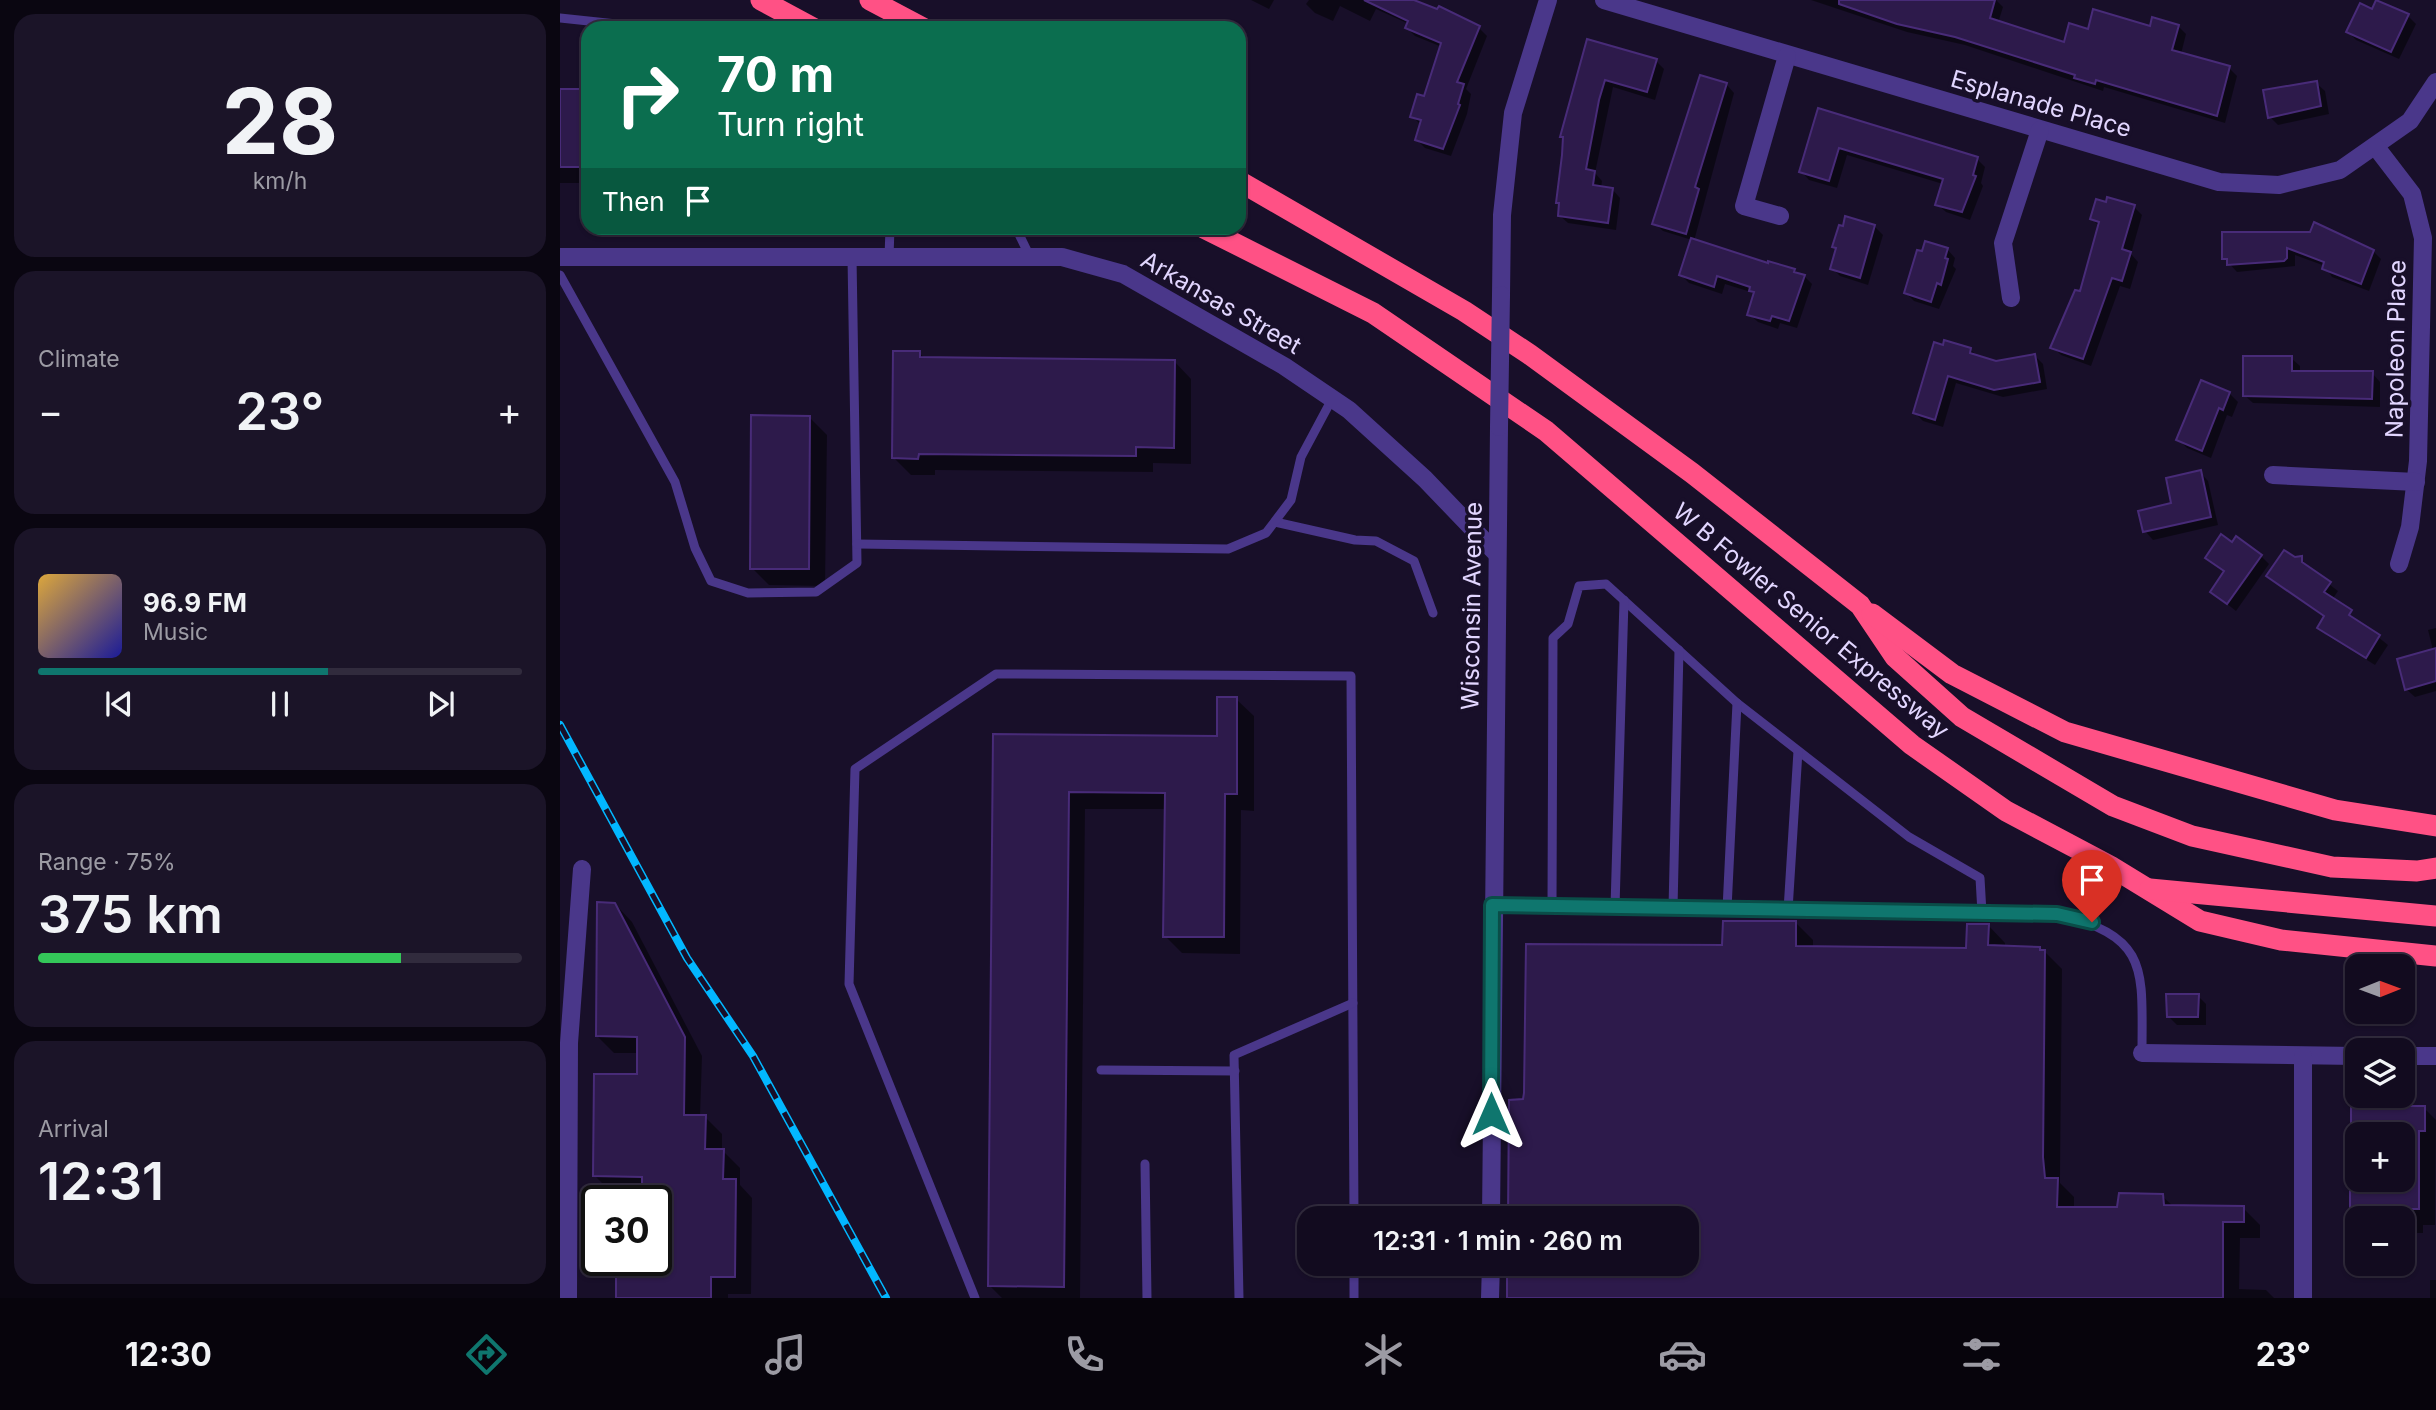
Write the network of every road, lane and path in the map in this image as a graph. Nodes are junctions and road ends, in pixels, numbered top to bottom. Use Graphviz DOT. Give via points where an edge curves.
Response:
graph roads {
  1 [pos="761,0"];
  2 [pos="870,0"];
  3 [pos="898,0"];
  4 [pos="1548,0"];
  5 [pos="1604,0"];
  6 [pos="560,18"];
  7 [pos="588,21"];
  8 [pos="800,21"];
  9 [pos="910,21"];
  10 [pos="921,21"];
  11 [pos="1787,56"];
  12 [pos="2436,82"];
  13 [pos="2040,130"];
  14 [pos="2376,147"];
  15 [pos="1246,185"];
  16 [pos="1780,216"];
  17 [pos="890,235"];
  18 [pos="1019,235"];
  19 [pos="1218,235"];
  20 [pos="560,257"];
  21 [pos="852,257"];
  22 [pos="890,257"];
  23 [pos="1030,257"];
  24 [pos="560,275"];
  25 [pos="2011,298"];
  26 [pos="1332,399"];
  27 [pos="2273,475"];
  28 [pos="2416,482"];
  29 [pos="1275,522"];
  30 [pos="857,544"];
  31 [pos="1497,554"];
  32 [pos="2399,564"];
  33 [pos="1624,600"];
  34 [pos="1860,605"];
  35 [pos="1433,613"];
  36 [pos="1679,650"];
  37 [pos="1737,703"];
  38 [pos="1798,751"];
  39 [pos="2436,826"];
  40 [pos="2436,868"];
  41 [pos="582,869"];
  42 [pos="2145,889"];
  43 [pos="1492,905"];
  44 [pos="1552,906"];
  45 [pos="1615,907"];
  46 [pos="1673,908"];
  47 [pos="1727,909"];
  48 [pos="1788,910"];
  49 [pos="1982,913"];
  50 [pos="2436,916"];
  51 [pos="2436,956"];
  52 [pos="1353,1003"];
  53 [pos="565,1043"];
  54 [pos="2142,1053"];
  55 [pos="2303,1056"];
  56 [pos="2345,1056"];
  57 [pos="2415,1056"];
  58 [pos="2436,1056"];
  59 [pos="1101,1070"];
  60 [pos="1235,1071"];
  61 [pos="1145,1164"];
  62 [pos="1354,1206"];
  63 [pos="1491,1206"];
  64 [pos="1354,1276"];
  65 [pos="1490,1276"];
  66 [pos="568,1298"];
  67 [pos="975,1298"];
  68 [pos="1147,1298"];
  69 [pos="1239,1298"];
  70 [pos="1354,1298"];
  71 [pos="1490,1298"];
  72 [pos="2303,1298"];
  1 -- 8 [label="highway"];
  2 -- 9 [label="highway"];
  3 -- 10 [label="highway"];
  4 -- 31 [label="street, Wisconsin Avenue, bridge" via="1514,113 1502,215"];
  5 -- 11 [label="street, Esplanade Place"];
  6 -- 7 [label="lane"];
  11 -- 13 [label="street, Esplanade Place"];
  11 -- 16 [label="street" via="1744,206"];
  12 -- 14 [label="street, Esplanade Place" via="2410,121"];
  13 -- 14 [label="street, Esplanade Place" via="2219,181 2279,185 2340,170"];
  13 -- 25 [label="street" via="2003,243"];
  14 -- 28 [label="street, Napoleon Place" via="2412,194 2424,238"];
  15 -- 34 [label="highway, W B Fowler Senior Expressway" via="1464,311 1528,354 1692,473"];
  17 -- 22 [label="lane"];
  18 -- 23 [label="lane"];
  19 -- 42 [label="highway, W B Fowler Senior Expressway" via="1373,313 1546,431 1912,745 2006,811"];
  20 -- 21 [label="street, Arkansas Street"];
  21 -- 22 [label="street, Arkansas Street"];
  21 -- 30 [label="lane"];
  22 -- 23 [label="street, Arkansas Street"];
  23 -- 26 [label="street, Arkansas Street" via="1062,257 1123,274 1284,366"];
  24 -- 30 [label="lane" via="675,482 695,548 711,581 748,593 816,592 857,563"];
  26 -- 29 [label="lane" via="1301,457 1291,500"];
  26 -- 31 [label="street, Arkansas Street" via="1425,479"];
  27 -- 28 [label="street"];
  28 -- 32 [label="street, Napoleon Place"];
  29 -- 30 [label="lane" via="1266,533 1228,548"];
  29 -- 35 [label="lane" via="1376,541 1414,561"];
  31 -- 43 [label="street, Wisconsin Avenue"];
  33 -- 36 [label="lane"];
  33 -- 44 [label="lane" via="1606,584 1579,586 1568,624 1553,638"];
  33 -- 45 [label="lane"];
  34 -- 39 [label="highway" via="1952,674 2065,732 2335,810"];
  34 -- 40 [label="highway, W B Fowler Senior Expressway" via="1895,657 1962,717 2113,806 2192,836 2332,867"];
  36 -- 37 [label="lane"];
  36 -- 46 [label="lane"];
  37 -- 38 [label="lane"];
  37 -- 47 [label="lane"];
  38 -- 48 [label="lane"];
  38 -- 49 [label="lane" via="1909,837 1980,878"];
  41 -- 53 [label="street"];
  42 -- 50 [label="highway, W B Fowler Senior Expressway"];
  42 -- 51 [label="highway" via="2200,921 2281,940"];
  43 -- 44 [label="lane"];
  43 -- 63 [label="street, Wisconsin Avenue"];
  44 -- 45 [label="lane"];
  45 -- 46 [label="lane"];
  46 -- 47 [label="lane"];
  47 -- 48 [label="lane"];
  48 -- 49 [label="lane"];
  49 -- 54 [label="lane" via="2057,914 2092,922 2115,934 2139,966"];
  52 -- 60 [label="lane" via="1234,1055"];
  52 -- 62 [label="lane"];
  52 -- 67 [label="lane" via="1351,676 996,674 855,769 849,984"];
  53 -- 66 [label="street"];
  54 -- 55 [label="street"];
  55 -- 56 [label="street"];
  55 -- 72 [label="street"];
  57 -- 58 [label="street"];
  59 -- 60 [label="lane"];
  60 -- 69 [label="lane"];
  61 -- 68 [label="lane"];
  64 -- 70 [label="lane"];
  65 -- 71 [label="street"];
}
